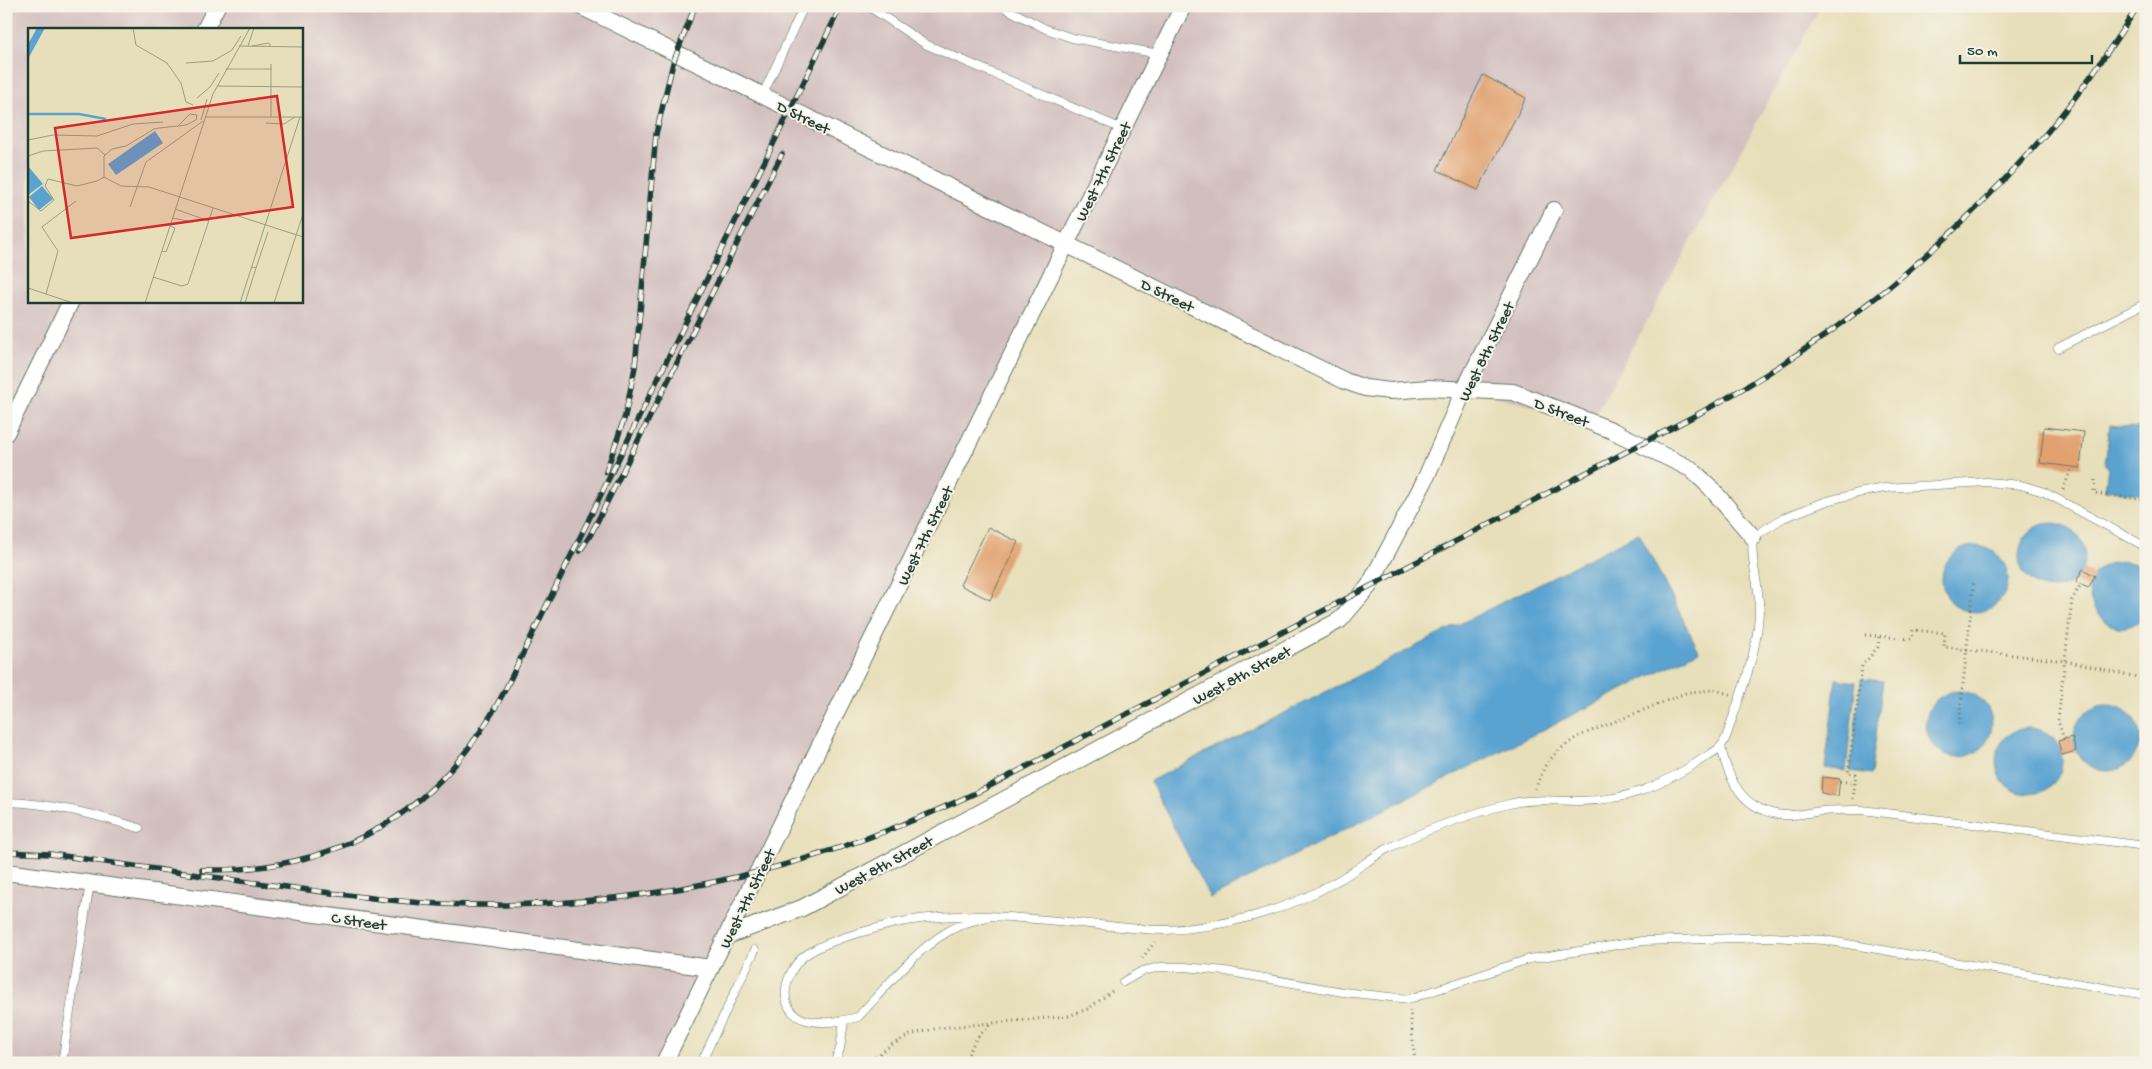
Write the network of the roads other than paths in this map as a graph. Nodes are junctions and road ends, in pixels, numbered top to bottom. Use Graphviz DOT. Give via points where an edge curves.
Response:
graph roads {
  1 [pos="216,6"];
  2 [pos="580,6"];
  3 [pos="804,6"];
  4 [pos="868,6"];
  5 [pos="1001,6"];
  6 [pos="1183,6"];
  7 [pos="206,28"];
  8 [pos="1160,54"];
  9 [pos="762,96"];
  10 [pos="1122,129"];
  11 [pos="1554,210"];
  12 [pos="1066,244"];
  13 [pos="71,302"];
  14 [pos="2146,303"];
  15 [pos="2058,348"];
  16 [pos="1465,388"];
  17 [pos="6,433"];
  18 [pos="1753,537"];
  19 [pos="2146,547"];
  20 [pos="1721,746"];
  21 [pos="6,802"];
  22 [pos="139,828"];
  23 [pos="2146,846"];
  24 [pos="6,872"];
  25 [pos="90,883"];
  26 [pos="987,917"];
  27 [pos="727,936"];
  28 [pos="755,950"];
  29 [pos="711,968"];
  30 [pos="1123,982"];
  31 [pos="2146,995"];
  32 [pos="844,1021"];
  33 [pos="62,1063"];
  34 [pos="664,1063"];
  35 [pos="701,1063"];
  36 [pos="834,1063"];
  1 -- 7 [label="street"];
  2 -- 9 [label="street, D Street"];
  3 -- 9 [label="lane"];
  4 -- 10 [label="lane" via="925,44"];
  5 -- 8 [label="lane" via="1072,38"];
  6 -- 8 [label="street, West 7th Street"];
  8 -- 10 [label="street, West 7th Street"];
  9 -- 12 [label="street, D Street"];
  10 -- 12 [label="street, West 7th Street"];
  11 -- 16 [label="street, West 8th Street"];
  12 -- 16 [label="street, D Street" via="1365,388 1390,391"];
  12 -- 27 [label="street, West 7th Street"];
  13 -- 17 [label="street"];
  14 -- 15 [label="lane"];
  16 -- 18 [label="street, D Street" via="1513,392 1611,430 1691,469"];
  16 -- 27 [label="street, West 8th Street" via="1424,482 1382,562 1369,586 1340,620 802,908"];
  18 -- 19 [label="lane" via="1783,518 1818,504 1885,488 1987,482 2021,485 2044,492"];
  18 -- 20 [label="lane" via="1752,563 1759,600 1757,635 1752,664"];
  20 -- 23 [label="lane" via="1731,781 1749,801 1784,815 1852,810"];
  20 -- 26 [label="lane" via="1647,790 1603,800 1532,800 1510,804 1418,835 1386,850 1335,883 1276,909 1217,923 1165,930"];
  21 -- 22 [label="lane" via="46,805"];
  24 -- 25 [label="street, C Street"];
  25 -- 29 [label="street, C Street"];
  25 -- 33 [label="lane"];
  26 -- 32 [label="lane" via="961,924 924,948 858,1016"];
  26 -- 32 [label="lane" via="934,916 902,920 805,955 790,973 784,988 786,1001 796,1016 806,1020"];
  27 -- 29 [label="street, West 7th Street"];
  28 -- 35 [label="lane"];
  29 -- 34 [label="street, West 7th Street"];
  30 -- 31 [label="lane" via="1161,967 1186,968 1225,971 1409,1000 1529,958 1642,941 1734,937 1824,940"];
  32 -- 36 [label="lane" via="840,1049"];
}
